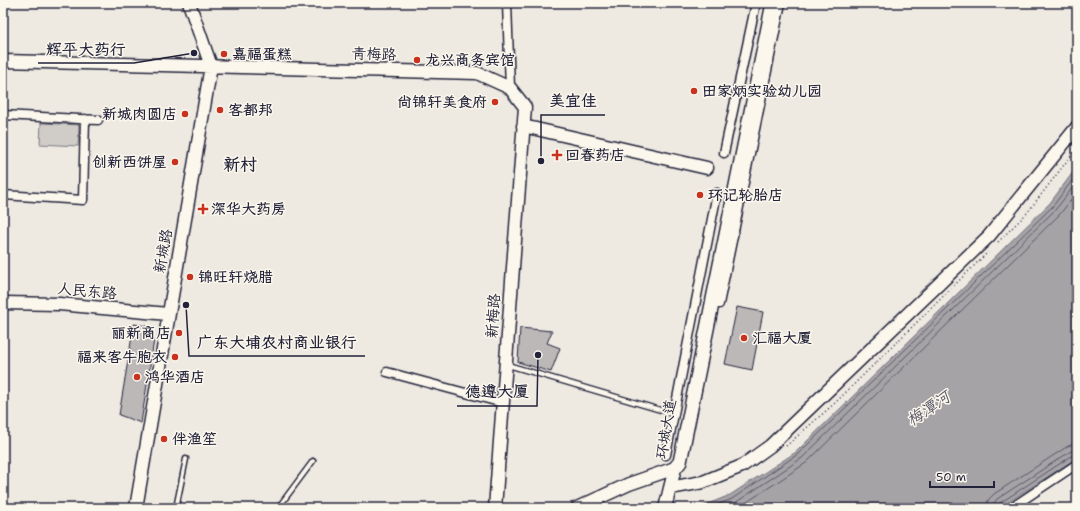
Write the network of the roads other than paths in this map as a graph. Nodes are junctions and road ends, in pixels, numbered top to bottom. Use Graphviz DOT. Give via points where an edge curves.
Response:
graph roads {
  1 [pos="189,3"];
  2 [pos="507,3"];
  3 [pos="756,3"];
  4 [pos="767,3"];
  5 [pos="773,3"];
  6 [pos="780,3"];
  7 [pos="3,61"];
  8 [pos="211,66"];
  9 [pos="510,88"];
  10 [pos="3,115"];
  11 [pos="85,119"];
  12 [pos="98,120"];
  13 [pos="524,126"];
  14 [pos="1077,127"];
  15 [pos="724,153"];
  16 [pos="707,168"];
  17 [pos="717,193"];
  18 [pos="3,195"];
  19 [pos="3,303"];
  20 [pos="168,314"];
  21 [pos="506,365"];
  22 [pos="387,372"];
  23 [pos="503,403"];
  24 [pos="674,414"];
  25 [pos="666,455"];
  26 [pos="687,457"];
  27 [pos="186,459"];
  28 [pos="313,461"];
  29 [pos="1077,464"];
  30 [pos="675,468"];
  31 [pos="669,491"];
  32 [pos="136,508"];
  33 [pos="176,508"];
  34 [pos="278,508"];
  35 [pos="495,508"];
  36 [pos="577,508"];
  37 [pos="666,508"];
  38 [pos="1011,508"];
  1 -- 8 [label="main road, 新城路"];
  2 -- 9 [label="street"];
  3 -- 15 [label="street"];
  4 -- 30 [label="main road, 环城大道"];
  5 -- 30 [label="main road, 环城大道" via="680,462"];
  6 -- 26 [label="street"];
  7 -- 8 [label="main road, 青梅路"];
  8 -- 9 [label="main road, 青梅路" via="477,73"];
  8 -- 20 [label="main road, 新城路"];
  9 -- 13 [label="main road, 青梅路" via="525,107"];
  10 -- 11 [label="street"];
  11 -- 12 [label="street"];
  11 -- 18 [label="street" via="83,200"];
  13 -- 16 [label="main road"];
  13 -- 21 [label="main road, 新梅路"];
  14 -- 31 [label="main road" via="989,236 770,446 742,466 703,482"];
  17 -- 24 [label="street"];
  19 -- 20 [label="main road, 人民东路" via="59,304"];
  20 -- 32 [label="main road, 新城路"];
  21 -- 23 [label="main road, 新梅路"];
  21 -- 24 [label="lane"];
  22 -- 23 [label="street"];
  23 -- 35 [label="main road, 新梅路"];
  24 -- 25 [label="street"];
  27 -- 33 [label="lane"];
  28 -- 34 [label="lane"];
  29 -- 38 [label="street"];
  30 -- 31 [label="main road"];
  30 -- 36 [label="main road" via="629,484"];
  31 -- 37 [label="main road"];
}
